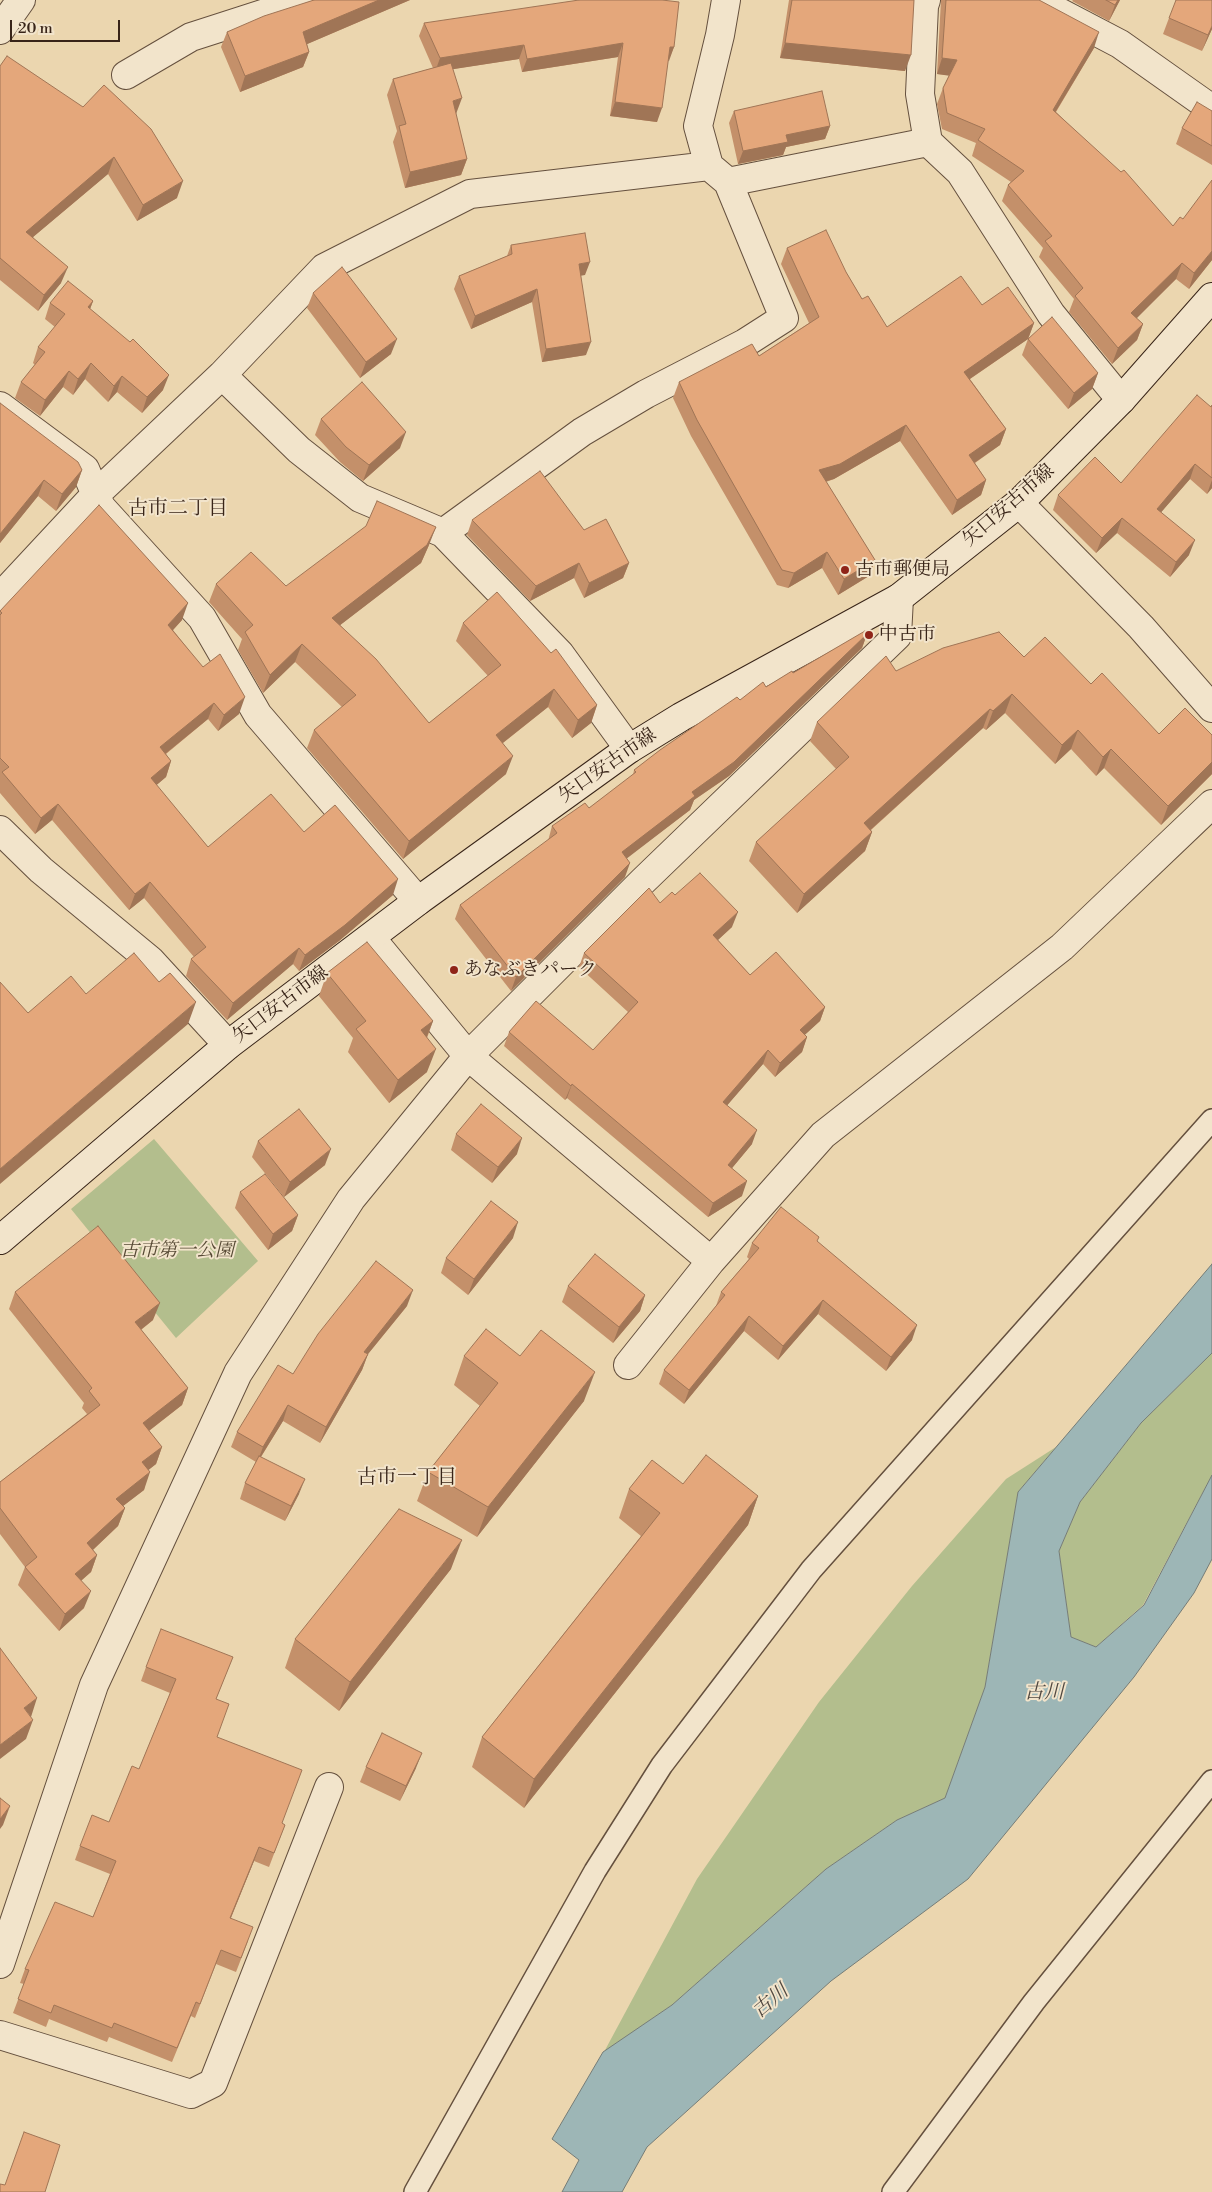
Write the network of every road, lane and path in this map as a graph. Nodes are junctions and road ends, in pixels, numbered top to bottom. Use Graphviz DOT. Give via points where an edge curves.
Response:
graph roads {
  1 [pos="21,0"];
  2 [pos="306,0"];
  3 [pos="726,0"];
  4 [pos="926,0"];
  5 [pos="1036,0"];
  6 [pos="0,30"];
  7 [pos="126,75"];
  8 [pos="1212,109"];
  9 [pos="928,142"];
  10 [pos="719,174"];
  11 [pos="1212,297"];
  12 [pos="222,374"];
  13 [pos="1121,400"];
  14 [pos="0,406"];
  15 [pos="96,495"];
  16 [pos="1019,503"];
  17 [pos="443,533"];
  18 [pos="0,597"];
  19 [pos="899,598"];
  20 [pos="1212,708"];
  21 [pos="629,749"];
  22 [pos="1212,804"];
  23 [pos="0,830"];
  24 [pos="418,901"];
  25 [pos="371,938"];
  26 [pos="228,1045"];
  27 [pos="468,1056"];
  28 [pos="1212,1120"];
  29 [pos="0,1240"];
  30 [pos="711,1261"];
  31 [pos="628,1365"];
  32 [pos="1212,1781"];
  33 [pos="329,1787"];
  34 [pos="8,1909"];
  35 [pos="0,1964"];
  36 [pos="0,2036"];
  37 [pos="415,2192"];
  38 [pos="893,2192"];
  1 -- 6 [label="street"];
  2 -- 7 [label="street" via="191,37"];
  3 -- 10 [label="street" via="698,126"];
  4 -- 9 [label="street" via="920,94"];
  5 -- 8 [label="street" via="1120,44"];
  9 -- 10 [label="street"];
  9 -- 13 [label="street" via="960,172 1051,314"];
  10 -- 12 [label="street" via="470,194 324,268"];
  10 -- 17 [label="street" via="784,318 745,343 646,394 582,432"];
  11 -- 13 [label="street, 矢口安古市線"];
  12 -- 15 [label="street"];
  12 -- 17 [label="street" via="300,450 360,498"];
  13 -- 16 [label="street, 矢口安古市線"];
  14 -- 15 [label="street" via="85,469"];
  15 -- 18 [label="street"];
  15 -- 24 [label="street" via="100,507 202,618 258,715"];
  16 -- 19 [label="street, 矢口安古市線"];
  16 -- 20 [label="street" via="1142,627"];
  17 -- 21 [label="street" via="560,654"];
  19 -- 21 [label="street, 矢口安古市線" via="681,717"];
  19 -- 27 [label="street" via="897,636 650,874"];
  21 -- 24 [label="street, 矢口安古市線"];
  22 -- 30 [label="street" via="1062,947 823,1136"];
  23 -- 26 [label="street" via="41,870 150,960"];
  24 -- 25 [label="street, 矢口安古市線"];
  25 -- 26 [label="street, 矢口安古市線"];
  25 -- 27 [label="street"];
  26 -- 29 [label="street, 矢口安古市線"];
  27 -- 30 [label="street"];
  27 -- 34 [label="street" via="351,1199 238,1373 94,1685"];
  28 -- 37 [label="lane" via="811,1570 662,1765 595,1871"];
  30 -- 31 [label="street"];
  32 -- 38 [label="lane" via="1034,2002"];
  33 -- 36 [label="street" via="213,2083 191,2094"];
  34 -- 35 [label="street"];
}
